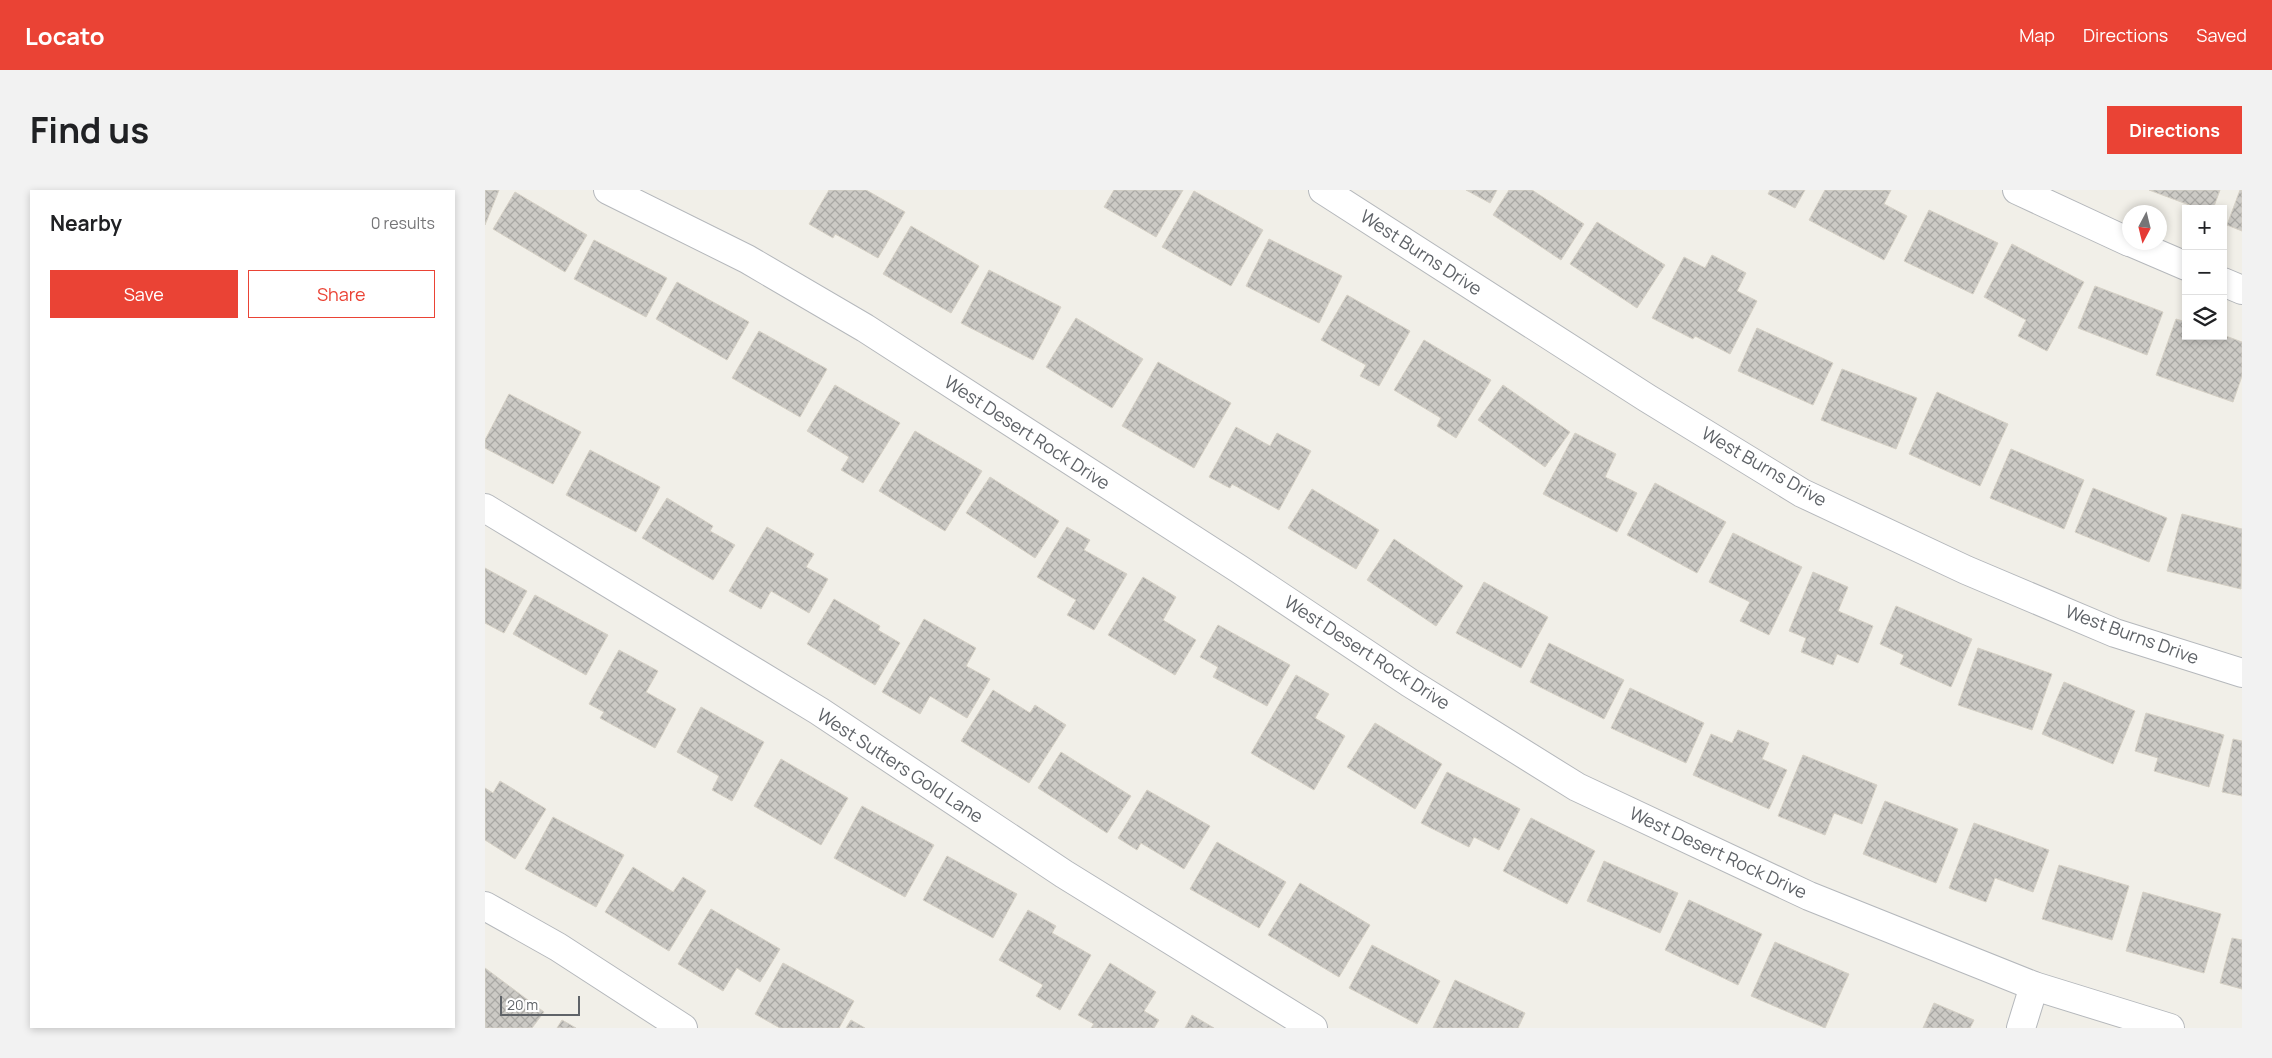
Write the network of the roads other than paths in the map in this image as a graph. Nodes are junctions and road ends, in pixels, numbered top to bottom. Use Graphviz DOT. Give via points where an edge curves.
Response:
graph roads {
  1 [pos="608,190"];
  2 [pos="1323,190"];
  3 [pos="2017,190"];
  4 [pos="2122,238"];
  5 [pos="2149,250"];
  6 [pos="2182,264"];
  7 [pos="2227,284"];
  8 [pos="2242,290"];
  9 [pos="485,508"];
  10 [pos="2242,673"];
  11 [pos="485,906"];
  12 [pos="2034,986"];
  13 [pos="683,1028"];
  14 [pos="1313,1028"];
  15 [pos="2021,1028"];
  16 [pos="2170,1028"];
  1 -- 12 [label="street, West Desert Rock Drive" via="747,259 865,328 1410,683 1577,787 1809,896"];
  2 -- 10 [label="street, West Burns Drive" via="1647,398 1803,493 1966,570 2115,633"];
  3 -- 4 [label="street"];
  5 -- 6 [label="street"];
  7 -- 8 [label="street"];
  9 -- 14 [label="street, West Sutters Gold Lane" via="819,712 1064,874"];
  11 -- 13 [label="street" via="558,947"];
  12 -- 15 [label="street"];
  12 -- 16 [label="street, West Desert Rock Drive"];
}
